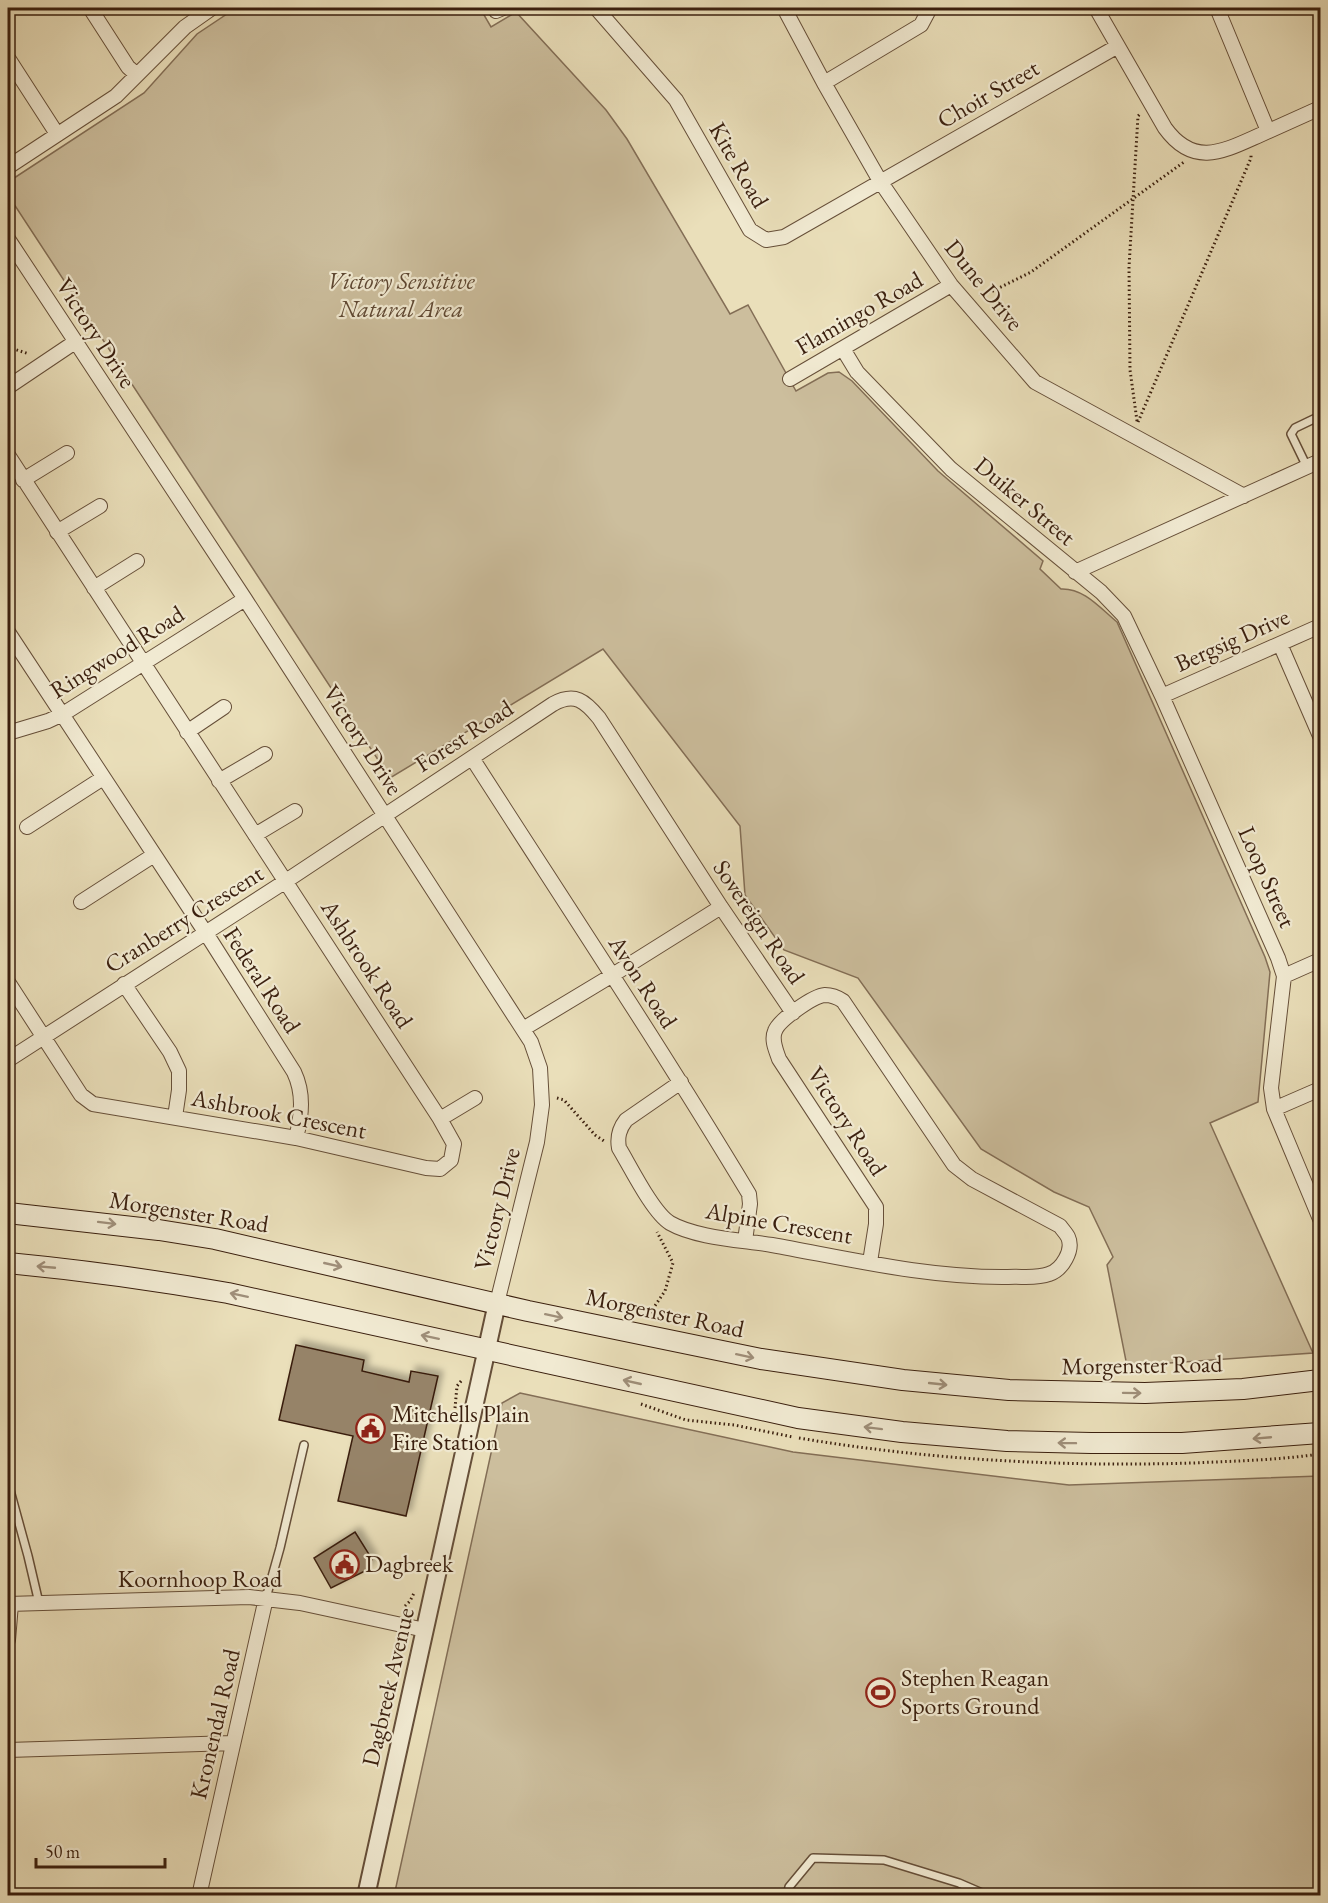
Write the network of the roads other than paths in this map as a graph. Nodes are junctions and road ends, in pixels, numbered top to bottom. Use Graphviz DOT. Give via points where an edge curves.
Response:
graph roads {
  1 [pos="90,8"];
  2 [pos="212,8"];
  3 [pos="596,8"];
  4 [pos="784,8"];
  5 [pos="928,8"];
  6 [pos="1096,8"];
  7 [pos="1217,8"];
  8 [pos="1118,46"];
  9 [pos="8,58"];
  10 [pos="137,75"];
  11 [pos="824,83"];
  12 [pos="1319,113"];
  13 [pos="1268,131"];
  14 [pos="57,134"];
  15 [pos="8,167"];
  16 [pos="880,181"];
  17 [pos="8,239"];
  18 [pos="955,291"];
  19 [pos="75,342"];
  20 [pos="843,349"];
  21 [pos="790,379"];
  22 [pos="8,387"];
  23 [pos="1320,416"];
  24 [pos="67,453"];
  25 [pos="8,455"];
  26 [pos="1320,461"];
  27 [pos="1307,467"];
  28 [pos="23,480"];
  29 [pos="1244,496"];
  30 [pos="100,506"];
  31 [pos="57,532"];
  32 [pos="137,561"];
  33 [pos="1075,572"];
  34 [pos="93,588"];
  35 [pos="245,599"];
  36 [pos="1320,626"];
  37 [pos="8,632"];
  38 [pos="1280,644"];
  39 [pos="143,664"];
  40 [pos="1162,696"];
  41 [pos="570,698"];
  42 [pos="224,707"];
  43 [pos="63,714"];
  44 [pos="187,732"];
  45 [pos="8,733"];
  46 [pos="1320,736"];
  47 [pos="265,754"];
  48 [pos="472,758"];
  49 [pos="103,778"];
  50 [pos="219,781"];
  51 [pos="295,811"];
  52 [pos="384,815"];
  53 [pos="27,827"];
  54 [pos="255,835"];
  55 [pos="154,855"];
  56 [pos="286,881"];
  57 [pos="81,902"];
  58 [pos="721,907"];
  59 [pos="205,932"];
  60 [pos="1320,960"];
  61 [pos="1284,975"];
  62 [pos="611,976"];
  63 [pos="8,982"];
  64 [pos="124,984"];
  65 [pos="793,1012"];
  66 [pos="523,1029"];
  67 [pos="44,1037"];
  68 [pos="8,1060"];
  69 [pos="681,1082"];
  70 [pos="1320,1089"];
  71 [pos="475,1098"];
  72 [pos="1274,1109"];
  73 [pos="175,1116"];
  74 [pos="440,1119"];
  75 [pos="297,1138"];
  76 [pos="8,1213"];
  77 [pos="1320,1218"];
  78 [pos="745,1241"];
  79 [pos="870,1262"];
  80 [pos="1064,1262"];
  81 [pos="8,1263"];
  82 [pos="497,1304"];
  83 [pos="487,1349"];
  84 [pos="1320,1380"];
  85 [pos="1320,1433"];
  86 [pos="304,1445"];
  87 [pos="8,1483"];
  88 [pos="266,1598"];
  89 [pos="39,1603"];
  90 [pos="9,1604"];
  91 [pos="425,1630"];
  92 [pos="8,1640"];
  93 [pos="233,1743"];
  94 [pos="8,1750"];
  95 [pos="199,1896"];
  96 [pos="366,1896"];
  97 [pos="787,1896"];
  98 [pos="988,1896"];
  1 -- 10 [label="street"];
  2 -- 10 [label="street" via="185,27"];
  3 -- 16 [label="street, Kite Road" via="676,100 750,230 766,240 784,237"];
  4 -- 11 [label="street, Dune Drive"];
  5 -- 11 [label="street" via="921,25"];
  6 -- 8 [label="street"];
  7 -- 13 [label="street"];
  8 -- 13 [label="street" via="1170,135 1185,147 1214,153"];
  8 -- 16 [label="street, Choir Street"];
  9 -- 14 [label="street"];
  10 -- 14 [label="street" via="116,96"];
  11 -- 16 [label="street, Dune Drive"];
  12 -- 13 [label="street"];
  14 -- 15 [label="street"];
  16 -- 18 [label="street, Dune Drive"];
  17 -- 19 [label="street, Victory Drive"];
  18 -- 20 [label="street, Flamingo Road"];
  18 -- 29 [label="street, Dune Drive" via="1035,382 1136,430"];
  19 -- 22 [label="street"];
  19 -- 35 [label="street, Victory Drive"];
  20 -- 21 [label="street, Flamingo Road"];
  20 -- 33 [label="street, Duiker Street" via="857,372 951,469"];
  23 -- 27 [label="lane" via="1291,434"];
  24 -- 28 [label="street"];
  25 -- 28 [label="street, Ashbrook Road"];
  26 -- 27 [label="street"];
  27 -- 29 [label="street"];
  28 -- 31 [label="street, Ashbrook Road"];
  29 -- 33 [label="street"];
  30 -- 31 [label="street"];
  31 -- 34 [label="street, Ashbrook Road"];
  32 -- 34 [label="street"];
  33 -- 40 [label="street, Duiker Street" via="1124,616"];
  34 -- 39 [label="street, Ashbrook Road"];
  35 -- 39 [label="street, Ringwood Road"];
  35 -- 52 [label="street, Victory Drive"];
  36 -- 38 [label="street, Bergsig Drive"];
  37 -- 43 [label="street, Federal Road"];
  38 -- 40 [label="street, Bergsig Drive"];
  38 -- 46 [label="street"];
  39 -- 43 [label="street, Ringwood Road"];
  39 -- 44 [label="street, Ashbrook Road"];
  40 -- 61 [label="street, Loop Street"];
  41 -- 48 [label="street, Forest Road" via="553,704"];
  41 -- 58 [label="street, Sovereign Road" via="588,704 599,718"];
  42 -- 44 [label="street"];
  43 -- 45 [label="street, Ringwood Road"];
  43 -- 49 [label="street, Federal Road"];
  44 -- 50 [label="street, Ashbrook Road"];
  47 -- 50 [label="street"];
  48 -- 52 [label="street, Forest Road"];
  48 -- 62 [label="street, Avon Road"];
  49 -- 53 [label="street"];
  49 -- 55 [label="street, Federal Road"];
  50 -- 54 [label="street, Ashbrook Road"];
  51 -- 54 [label="street"];
  52 -- 56 [label="street, Cranberry Crescent"];
  52 -- 66 [label="street, Victory Drive"];
  54 -- 56 [label="street, Ashbrook Road"];
  55 -- 57 [label="street"];
  55 -- 59 [label="street, Federal Road"];
  56 -- 59 [label="street, Cranberry Crescent"];
  56 -- 74 [label="street, Ashbrook Road"];
  58 -- 62 [label="street"];
  58 -- 65 [label="street, Sovereign Road"];
  59 -- 64 [label="street, Cranberry Crescent"];
  59 -- 75 [label="street, Federal Road" via="299,1082"];
  60 -- 61 [label="street"];
  61 -- 72 [label="street, Loop Street" via="1271,1088"];
  62 -- 66 [label="street"];
  62 -- 69 [label="street, Avon Road"];
  63 -- 67 [label="street, Ashbrook Crescent"];
  64 -- 67 [label="street, Cranberry Crescent"];
  64 -- 73 [label="street" via="179,1071"];
  65 -- 79 [label="street, Victory Road" via="776,1028 774,1044 779,1059 876,1207"];
  65 -- 80 [label="street, Sovereign Road" via="820,996 832,995 843,1001 954,1165 972,1179 1060,1226 1069,1245"];
  66 -- 82 [label="street, Victory Drive" via="540,1068 542,1105 537,1142"];
  67 -- 68 [label="street, Cranberry Crescent"];
  67 -- 73 [label="street, Ashbrook Crescent" via="81,1095 93,1104"];
  69 -- 78 [label="street, Avon Road" via="748,1194"];
  69 -- 78 [label="street, Alpine Crescent" via="626,1120 618,1138 620,1148 668,1222 710,1236"];
  70 -- 72 [label="street"];
  71 -- 74 [label="street"];
  72 -- 77 [label="street, Loop Street"];
  73 -- 75 [label="street, Ashbrook Crescent"];
  74 -- 75 [label="street, Ashbrook Crescent" via="454,1144 451,1160 440,1169"];
  76 -- 82 [label="main road, Morgenster Road, one-way" via="215,1239"];
  78 -- 79 [label="street, Alpine Crescent"];
  79 -- 80 [label="street, Alpine Crescent" via="949,1275 994,1277 1050,1274"];
  83 -- 81 [label="main road, one-way" via="228,1293"];
  82 -- 83 [label="street, Dagbreek Avenue"];
  82 -- 84 [label="main road, Morgenster Road, one-way" via="760,1359 938,1384 1145,1393 1244,1389"];
  85 -- 83 [label="main road, one-way" via="1182,1443 1091,1443 902,1432 798,1418"];
  83 -- 91 [label="street, Dagbreek Avenue"];
  86 -- 88 [label="lane"];
  87 -- 89 [label="lane"];
  88 -- 89 [label="street, Koornhoop Road"];
  88 -- 91 [label="street, Koornhoop Road"];
  88 -- 93 [label="street, Kronendal Road"];
  89 -- 90 [label="street, Koornhoop Road"];
  90 -- 92 [label="street"];
  91 -- 96 [label="street, Dagbreek Avenue"];
  93 -- 94 [label="street"];
  93 -- 95 [label="street, Kronendal Road"];
  97 -- 98 [label="lane" via="789,1887 813,1858 884,1860"];
}
